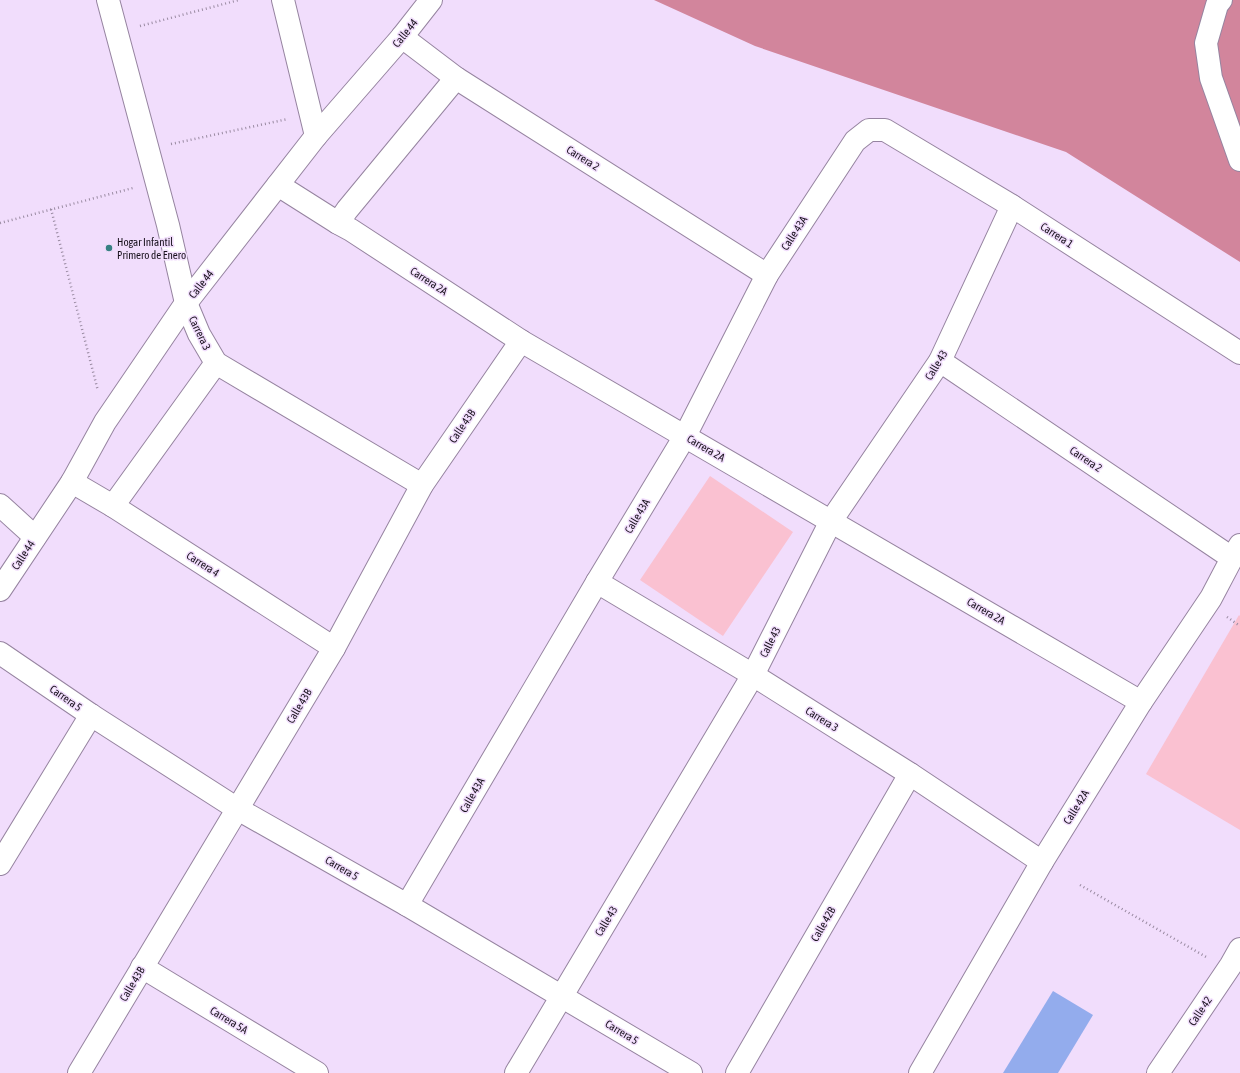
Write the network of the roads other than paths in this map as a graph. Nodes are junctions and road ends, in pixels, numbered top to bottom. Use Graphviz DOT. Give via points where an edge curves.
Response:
graph roads {
  1 [pos="108,0"];
  2 [pos="284,0"];
  3 [pos="431,0"];
  4 [pos="1220,0"];
  5 [pos="402,37"];
  6 [pos="456,78"];
  7 [pos="869,130"];
  8 [pos="316,136"];
  9 [pos="1240,160"];
  10 [pos="278,184"];
  11 [pos="1012,206"];
  12 [pos="338,223"];
  13 [pos="767,275"];
  14 [pos="186,303"];
  15 [pos="521,341"];
  16 [pos="1240,353"];
  17 [pos="940,361"];
  18 [pos="216,363"];
  19 [pos="685,436"];
  20 [pos="72,482"];
  21 [pos="422,485"];
  22 [pos="0,505"];
  23 [pos="112,506"];
  24 [pos="831,521"];
  25 [pos="35,537"];
  26 [pos="1236,551"];
  27 [pos="597,582"];
  28 [pos="0,590"];
  29 [pos="334,648"];
  30 [pos="0,653"];
  31 [pos="753,675"];
  32 [pos="1141,702"];
  33 [pos="91,715"];
  34 [pos="910,774"];
  35 [pos="236,808"];
  36 [pos="1042,862"];
  37 [pos="0,864"];
  38 [pos="407,905"];
  39 [pos="1237,961"];
  40 [pos="142,968"];
  41 [pos="562,996"];
  42 [pos="79,1073"];
  43 [pos="317,1073"];
  44 [pos="516,1073"];
  45 [pos="691,1073"];
  46 [pos="737,1073"];
  47 [pos="920,1073"];
  48 [pos="1158,1073"];
  1 -- 14 [label="street, Carrera 3" via="168,225"];
  2 -- 8 [label="street"];
  3 -- 5 [label="street, Calle 44"];
  4 -- 9 [label="street" via="1206,43 1211,78"];
  5 -- 6 [label="street, Carrera 2"];
  5 -- 8 [label="street, Calle 44"];
  6 -- 12 [label="street"];
  6 -- 13 [label="street, Carrera 2"];
  7 -- 11 [label="street, Carrera 1" via="885,130"];
  7 -- 13 [label="street, Calle 43A" via="855,141"];
  8 -- 10 [label="street, Calle 44"];
  10 -- 12 [label="street, Carrera 2A"];
  10 -- 14 [label="street, Calle 44"];
  11 -- 16 [label="street, Carrera 1"];
  11 -- 17 [label="street, Calle 43"];
  12 -- 15 [label="street, Carrera 2A"];
  13 -- 19 [label="street, Calle 43A"];
  14 -- 18 [label="street, Carrera 3"];
  14 -- 20 [label="street, Calle 44" via="105,422"];
  15 -- 19 [label="street, Carrera 2A"];
  15 -- 21 [label="street, Calle 43B"];
  17 -- 24 [label="street, Calle 43"];
  17 -- 26 [label="street, Carrera 2"];
  18 -- 21 [label="street, Carrera 3"];
  18 -- 23 [label="street"];
  19 -- 24 [label="street, Carrera 2A"];
  19 -- 27 [label="street, Calle 43A"];
  20 -- 23 [label="street, Carrera 4"];
  20 -- 25 [label="street, Calle 44"];
  21 -- 29 [label="street, Calle 43B"];
  22 -- 25 [label="street"];
  23 -- 29 [label="street, Carrera 4"];
  24 -- 31 [label="street, Calle 43"];
  24 -- 32 [label="street, Carrera 2A"];
  25 -- 28 [label="street, Calle 44"];
  26 -- 32 [label="street, Calle 42A" via="1211,598"];
  27 -- 31 [label="street, Carrera 3"];
  27 -- 38 [label="street, Calle 43A"];
  29 -- 35 [label="street, Calle 43B"];
  30 -- 33 [label="street, Carrera 5"];
  31 -- 34 [label="street, Carrera 3"];
  31 -- 41 [label="street, Calle 43"];
  32 -- 36 [label="street, Calle 42A"];
  33 -- 35 [label="street, Carrera 5"];
  33 -- 37 [label="street"];
  34 -- 36 [label="street, Carrera 3"];
  34 -- 46 [label="street, Calle 42B"];
  35 -- 38 [label="street, Carrera 5"];
  35 -- 40 [label="street, Calle 43B"];
  36 -- 47 [label="street, Calle 42A"];
  38 -- 41 [label="street, Carrera 5"];
  39 -- 48 [label="street, Calle 42"];
  40 -- 42 [label="street, Calle 43B"];
  40 -- 43 [label="street, Carrera 5A"];
  41 -- 44 [label="street, Calle 43"];
  41 -- 45 [label="street, Carrera 5"];
}
